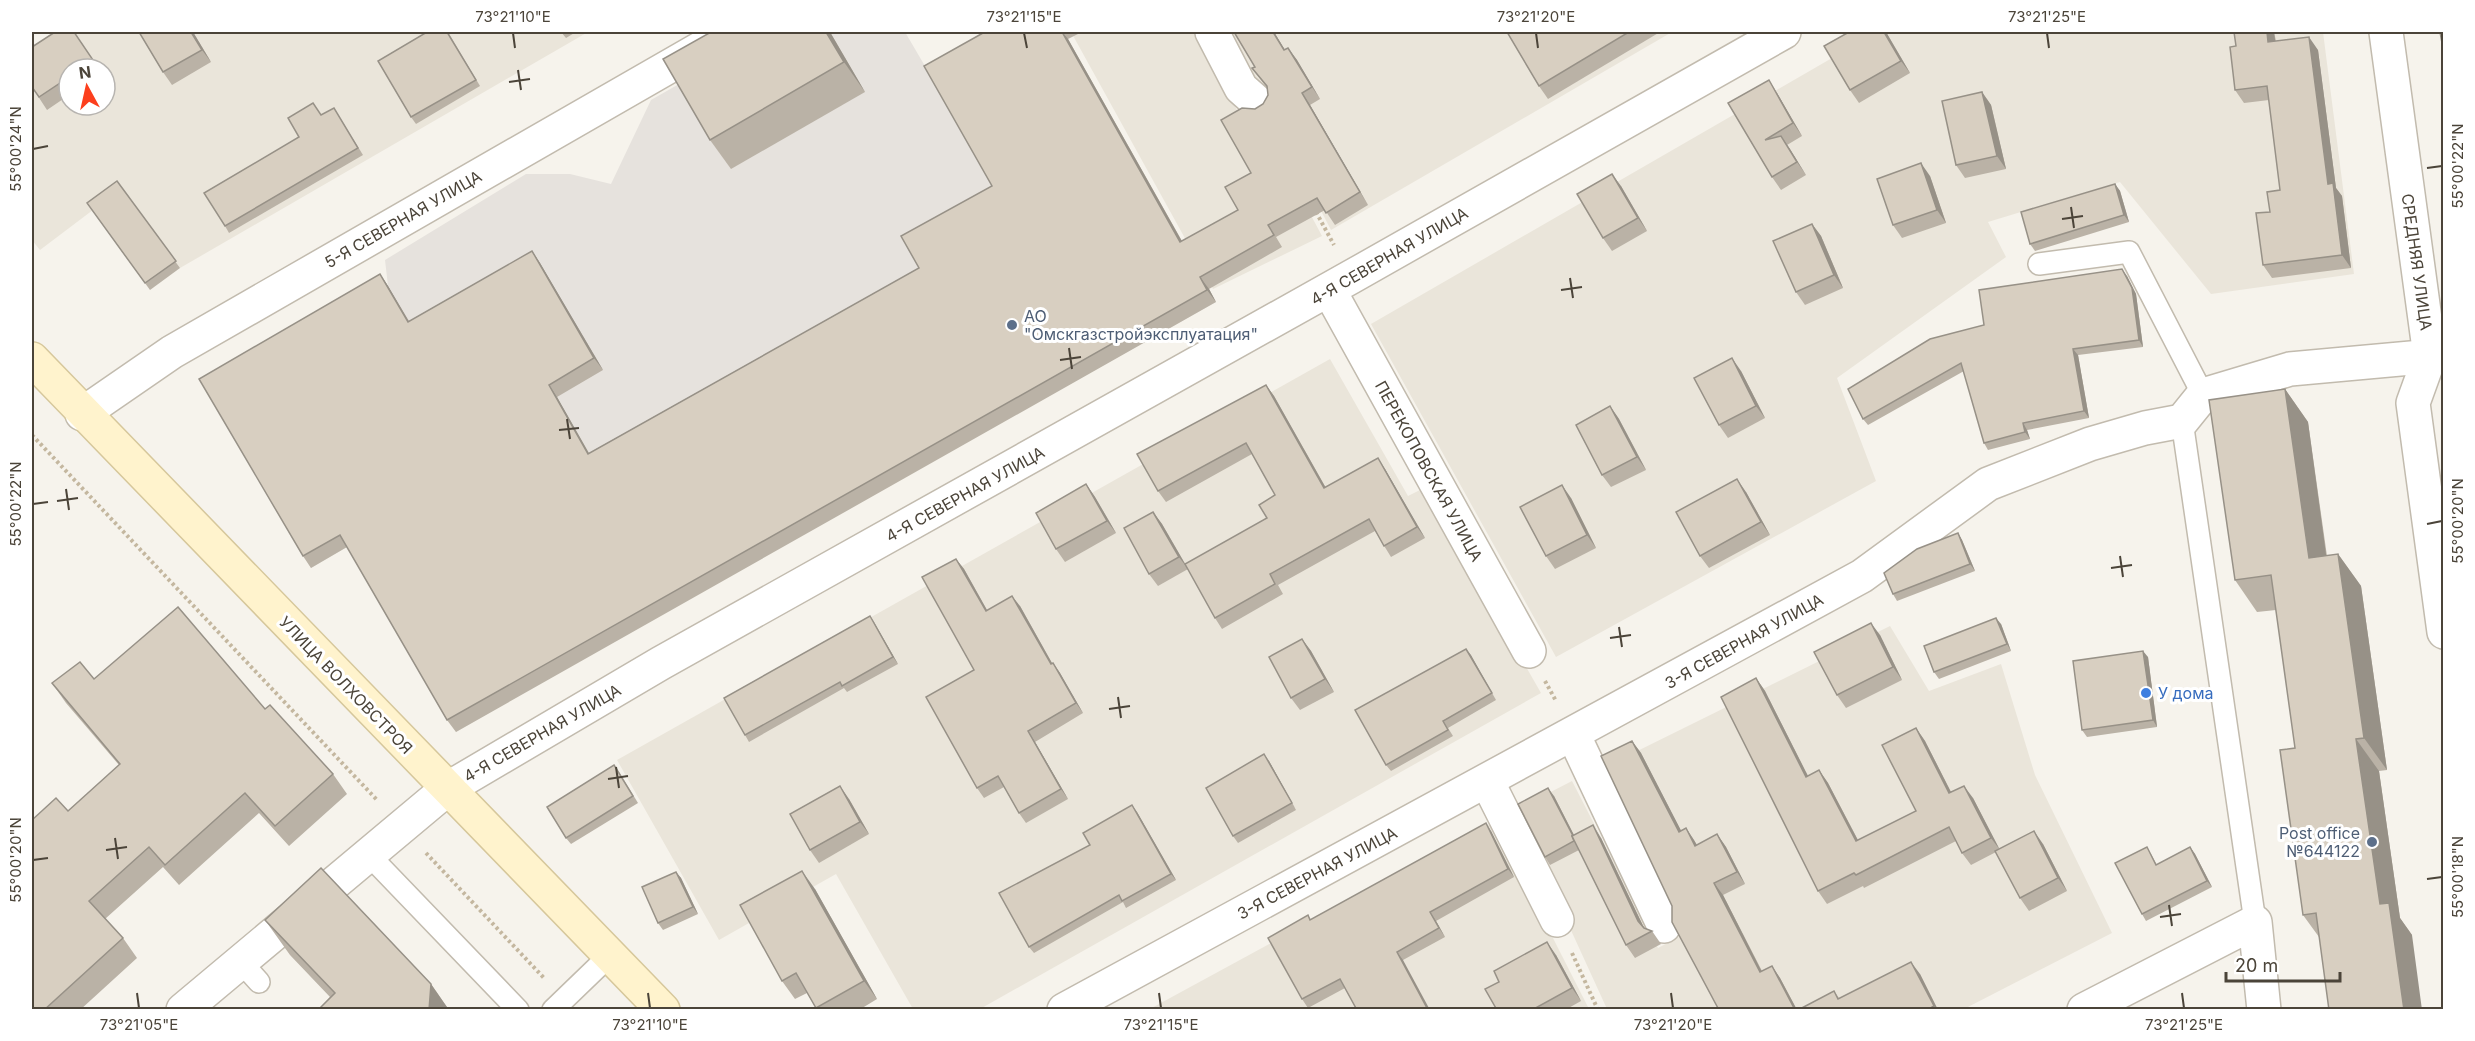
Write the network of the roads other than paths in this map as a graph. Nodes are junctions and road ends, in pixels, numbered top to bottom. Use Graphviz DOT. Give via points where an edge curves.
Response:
graph roads {
  1 [pos="729,32"];
  2 [pos="1212,32"];
  3 [pos="1784,32"];
  4 [pos="2386,32"];
  5 [pos="1258,103"];
  6 [pos="2039,264"];
  7 [pos="1340,284"];
  8 [pos="2437,356"];
  9 [pos="32,359"];
  10 [pos="2203,395"];
  11 [pos="82,414"];
  12 [pos="2182,421"];
  13 [pos="2444,632"];
  14 [pos="1529,651"];
  15 [pos="1573,734"];
  16 [pos="1487,781"];
  17 [pos="447,789"];
  18 [pos="368,854"];
  19 [pos="1557,920"];
  20 [pos="2255,922"];
  21 [pos="1664,926"];
  22 [pos="610,955"];
  23 [pos="558,1004"];
  24 [pos="183,1010"];
  25 [pos="518,1010"];
  26 [pos="663,1010"];
  27 [pos="1064,1010"];
  28 [pos="2085,1010"];
  29 [pos="2264,1010"];
  1 -- 11 [label="street, 5-Я СЕВЕРНАЯ УЛИЦА" via="172,352"];
  2 -- 5 [label="street" via="1241,88"];
  3 -- 7 [label="street, 4-Я СЕВЕРНАЯ УЛИЦА"];
  4 -- 8 [label="street, СРЕДНЯЯ УЛИЦА"];
  6 -- 10 [label="lane" via="2128,252"];
  7 -- 14 [label="street, ПЕРЕКОПОВСКАЯ УЛИЦА"];
  7 -- 17 [label="street, 4-Я СЕВЕРНАЯ УЛИЦА" via="661,663"];
  8 -- 10 [label="street" via="2290,369"];
  8 -- 13 [label="street, СРЕДНЯЯ УЛИЦА" via="2413,403"];
  9 -- 11 [label="main road, УЛИЦА ВОЛХОВСТРОЯ"];
  10 -- 12 [label="street"];
  11 -- 17 [label="main road, УЛИЦА ВОЛХОВСТРОЯ"];
  12 -- 15 [label="street, 3-Я СЕВЕРНАЯ УЛИЦА" via="2090,444 1989,484 1862,576"];
  12 -- 20 [label="lane"];
  15 -- 16 [label="street, 3-Я СЕВЕРНАЯ УЛИЦА"];
  15 -- 21 [label="street"];
  16 -- 19 [label="street"];
  16 -- 27 [label="street, 3-Я СЕВЕРНАЯ УЛИЦА"];
  17 -- 18 [label="street, 4-Я СЕВЕРНАЯ УЛИЦА"];
  17 -- 22 [label="main road, УЛИЦА ВОЛХОВСТРОЯ"];
  18 -- 24 [label="street, 4-Я СЕВЕРНАЯ УЛИЦА" via="250,971"];
  18 -- 25 [label="lane"];
  20 -- 28 [label="street"];
  20 -- 29 [label="street"];
  22 -- 23 [label="lane"];
  22 -- 26 [label="main road, УЛИЦА ВОЛХОВСТРОЯ"];
}
